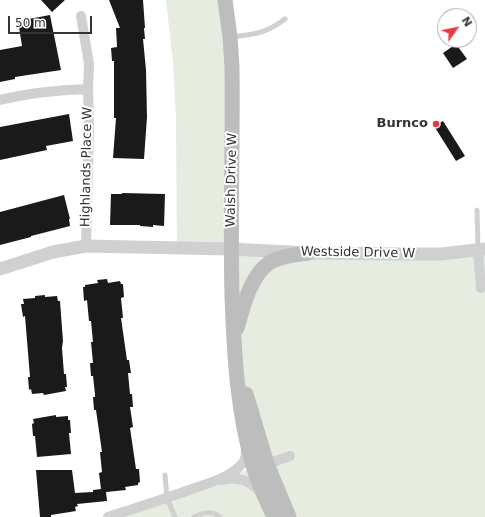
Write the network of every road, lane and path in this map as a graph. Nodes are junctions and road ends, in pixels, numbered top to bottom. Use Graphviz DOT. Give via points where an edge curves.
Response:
graph roads {
  1 [pos="225,0"];
  2 [pos="81,16"];
  3 [pos="285,19"];
  4 [pos="230,37"];
  5 [pos="88,89"];
  6 [pos="0,100"];
  7 [pos="477,210"];
  8 [pos="86,246"];
  9 [pos="231,249"];
  10 [pos="482,250"];
  11 [pos="308,253"];
  12 [pos="0,269"];
  13 [pos="480,288"];
  14 [pos="233,339"];
  15 [pos="236,361"];
  16 [pos="246,434"];
  17 [pos="290,456"];
  18 [pos="267,464"];
  19 [pos="165,475"];
  20 [pos="211,482"];
  21 [pos="167,498"];
  22 [pos="267,500"];
  23 [pos="108,517"];
  24 [pos="175,517"];
  25 [pos="194,517"];
  26 [pos="220,517"];
  27 [pos="274,517"];
  28 [pos="289,517"];
  1 -- 4 [label="main road, Walsh Drive W"];
  2 -- 5 [label="street, Highlands Place W" via="89,64"];
  3 -- 4 [label="lane" via="274,28 261,33"];
  4 -- 9 [label="main road, Walsh Drive W" via="233,100"];
  5 -- 6 [label="street, Highlands Place W" via="48,91"];
  5 -- 8 [label="street, Highlands Place W"];
  7 -- 10 [label="lane"];
  8 -- 9 [label="street, Westside Drive W"];
  8 -- 12 [label="street, Westside Drive W" via="52,252"];
  9 -- 11 [label="street, Westside Drive W"];
  9 -- 14 [label="main road, Walsh Drive W"];
  10 -- 11 [label="street, Westside Drive W" via="434,254"];
  10 -- 13 [label="street"];
  11 -- 14 [label="main road" via="284,257 269,263 257,277 248,294"];
  14 -- 15 [label="main road, Walsh Drive W"];
  15 -- 16 [label="main road, Walsh Drive W"];
  15 -- 18 [label="main road, Walsh Drive W"];
  16 -- 20 [label="street" via="246,459 236,470"];
  16 -- 22 [label="main road, Walsh Drive W" via="254,470"];
  17 -- 18 [label="street"];
  18 -- 28 [label="main road, Walsh Drive W"];
  19 -- 21 [label="lane"];
  20 -- 21 [label="street"];
  20 -- 22 [label="street" via="231,479 246,481 253,484"];
  21 -- 23 [label="street"];
  21 -- 24 [label="lane"];
  22 -- 27 [label="main road, Walsh Drive W"];
  25 -- 26 [label="lane" via="210,513"];
}
